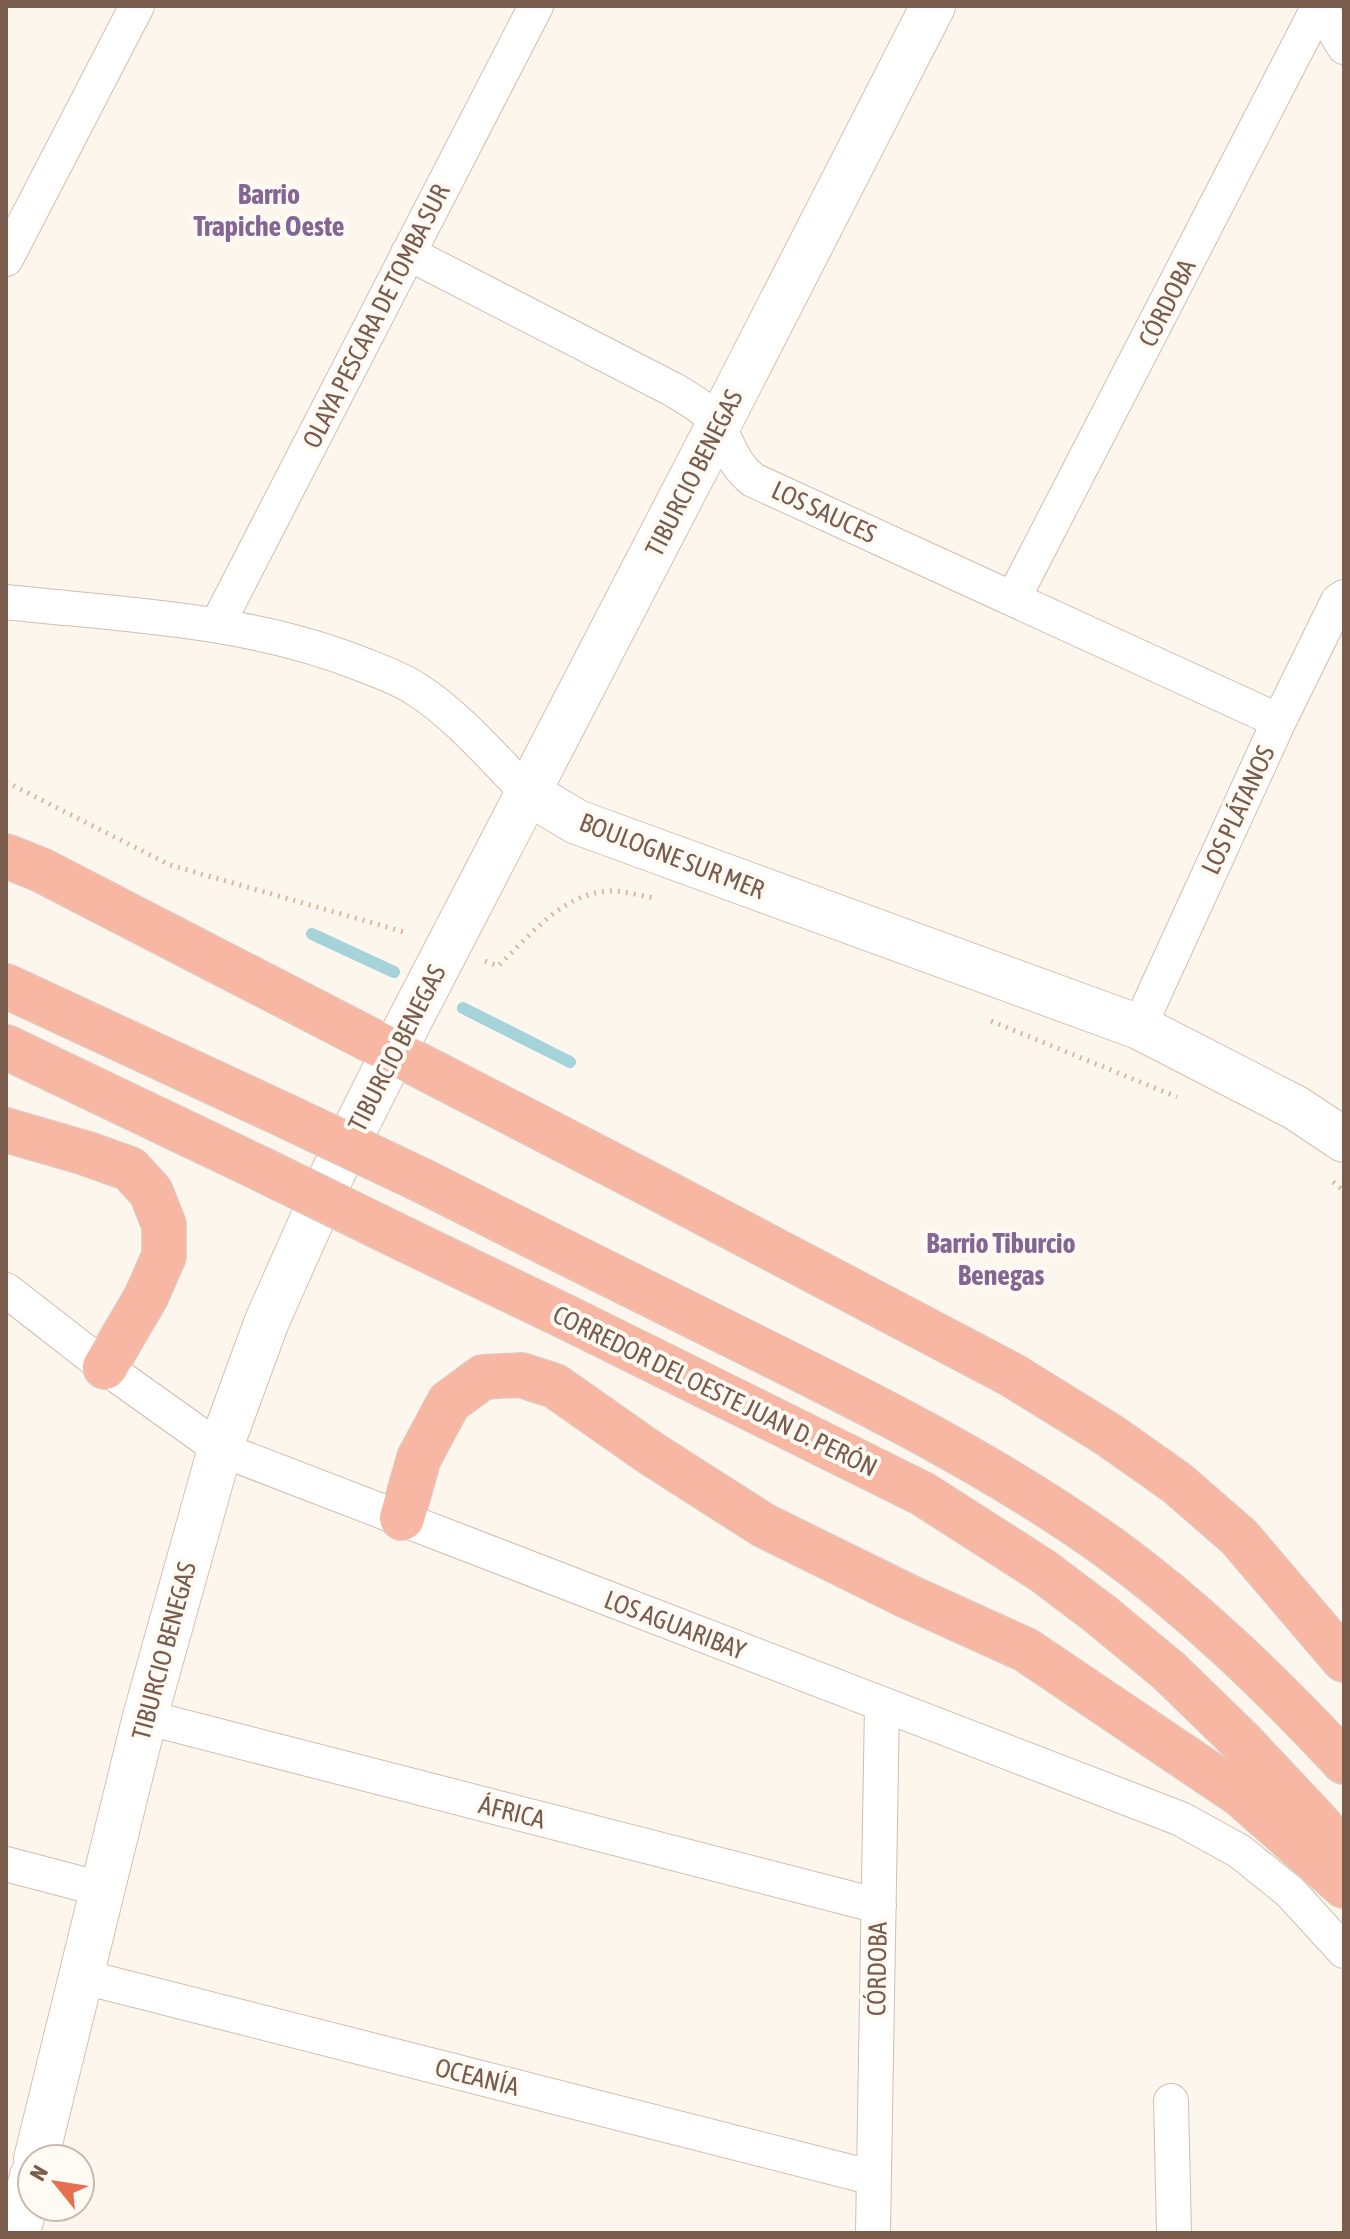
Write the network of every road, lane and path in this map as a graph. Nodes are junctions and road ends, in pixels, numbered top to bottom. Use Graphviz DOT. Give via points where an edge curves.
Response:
graph roads {
  1 [pos="137,6"];
  2 [pos="536,6"];
  3 [pos="933,6"];
  4 [pos="1320,6"];
  5 [pos="1344,47"];
  6 [pos="408,253"];
  7 [pos="6,259"];
  8 [pos="718,426"];
  9 [pos="1344,597"];
  10 [pos="1013,599"];
  11 [pos="6,602"];
  12 [pos="217,625"];
  13 [pos="1279,721"];
  14 [pos="6,782"];
  15 [pos="528,793"];
  16 [pos="6,856"];
  17 [pos="669,900"];
  18 [pos="449,947"];
  19 [pos="6,986"];
  20 [pos="988,1020"];
  21 [pos="1139,1027"];
  22 [pos="6,1047"];
  23 [pos="394,1051"];
  24 [pos="1184,1100"];
  25 [pos="6,1130"];
  26 [pos="1344,1140"];
  27 [pos="1333,1182"];
  28 [pos="1344,1191"];
  29 [pos="6,1290"];
  30 [pos="105,1367"];
  31 [pos="220,1449"];
  32 [pos="402,1518"];
  33 [pos="1344,1660"];
  34 [pos="882,1705"];
  35 [pos="145,1717"];
  36 [pos="1344,1762"];
  37 [pos="1344,1854"];
  38 [pos="6,1864"];
  39 [pos="1344,1886"];
  40 [pos="101,1889"];
  41 [pos="879,1906"];
  42 [pos="1344,1951"];
  43 [pos="80,1976"];
  44 [pos="1171,2101"];
  45 [pos="40,2143"];
  46 [pos="874,2178"];
  47 [pos="873,2233"];
  48 [pos="1174,2233"];
  1 -- 7 [label="street"];
  2 -- 6 [label="street, OLAYA PESCARA DE TOMBA SUR"];
  3 -- 8 [label="main road, TIBURCIO BENEGAS"];
  4 -- 5 [label="street"];
  4 -- 10 [label="street, CÓRDOBA"];
  6 -- 8 [label="street, LOS SAUCES" via="674,390 699,405"];
  6 -- 12 [label="street, OLAYA PESCARA DE TOMBA SUR"];
  8 -- 10 [label="street, LOS SAUCES" via="734,461 753,480"];
  8 -- 15 [label="main road, TIBURCIO BENEGAS"];
  9 -- 13 [label="street, LOS PLÁTANOS"];
  10 -- 13 [label="street, LOS SAUCES"];
  11 -- 12 [label="street, BOULOGNE SUR MER"];
  12 -- 15 [label="street, BOULOGNE SUR MER" via="340,655 416,689"];
  13 -- 21 [label="street, LOS PLÁTANOS"];
  14 -- 18 [label="path" via="170,865"];
  15 -- 18 [label="main road, TIBURCIO BENEGAS"];
  15 -- 21 [label="main road, BOULOGNE SUR MER" via="577,822"];
  16 -- 23 [label="highway"];
  17 -- 18 [label="path" via="610,891 571,901 498,966"];
  18 -- 23 [label="main road, TIBURCIO BENEGAS"];
  19 -- 36 [label="highway, CORREDOR DEL OESTE JUAN D. PERÓN, bridge" via="423,1181 855,1396 1018,1487 1180,1602"];
  20 -- 24 [label="path"];
  21 -- 26 [label="main road, BOULOGNE SUR MER" via="1296,1108"];
  22 -- 37 [label="highway, CORREDOR DEL OESTE JUAN D. PERÓN, bridge" via="923,1494 1043,1571 1169,1671"];
  23 -- 31 [label="main road, TIBURCIO BENEGAS" via="292,1262"];
  23 -- 33 [label="highway" via="1012,1375 1109,1435 1177,1483 1239,1537"];
  25 -- 30 [label="highway" via="130,1169 151,1192 164,1225 164,1256"];
  27 -- 28 [label="path"];
  29 -- 30 [label="street, LOS AGUARIBAY"];
  30 -- 31 [label="street, LOS AGUARIBAY"];
  31 -- 32 [label="street, LOS AGUARIBAY"];
  31 -- 35 [label="main road, TIBURCIO BENEGAS"];
  32 -- 34 [label="street, LOS AGUARIBAY"];
  32 -- 39 [label="highway" via="419,1458 449,1402 483,1377 521,1375 555,1386 763,1525 1026,1650 1241,1795"];
  34 -- 41 [label="street, CÓRDOBA"];
  34 -- 42 [label="street, LOS AGUARIBAY" via="1181,1819 1239,1851 1290,1892"];
  35 -- 40 [label="main road, TIBURCIO BENEGAS"];
  35 -- 41 [label="street, ÁFRICA"];
  38 -- 40 [label="street"];
  40 -- 43 [label="main road, TIBURCIO BENEGAS"];
  41 -- 46 [label="street, CÓRDOBA"];
  43 -- 45 [label="main road, TIBURCIO BENEGAS"];
  43 -- 46 [label="street, OCEANÍA"];
  44 -- 48 [label="street"];
  46 -- 47 [label="street, CÓRDOBA"];
}
